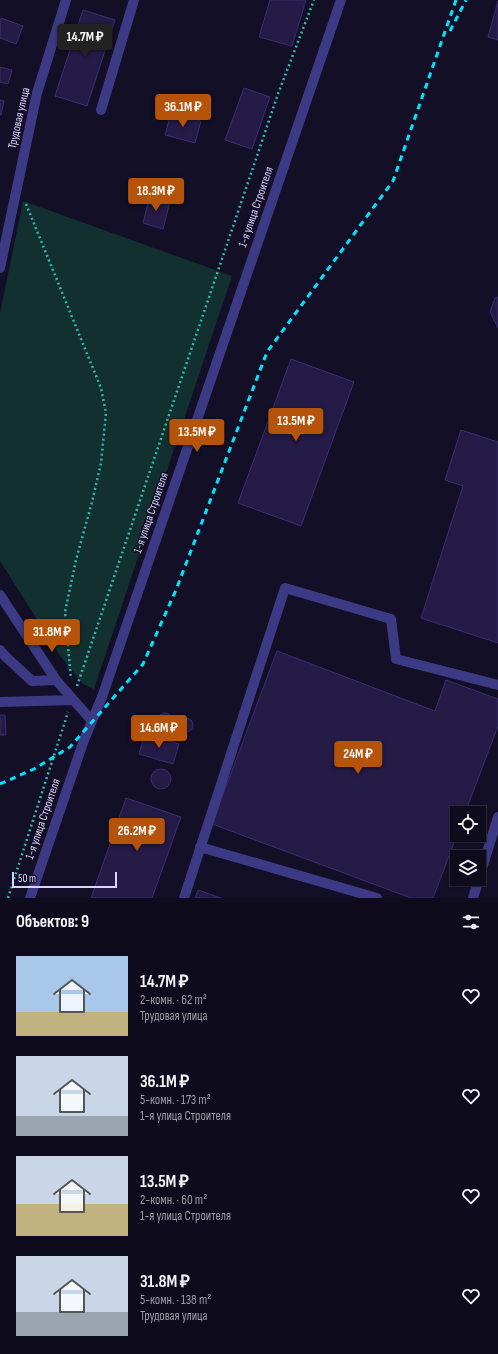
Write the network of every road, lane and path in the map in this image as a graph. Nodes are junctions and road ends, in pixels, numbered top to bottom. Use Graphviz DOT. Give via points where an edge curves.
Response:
graph roads {
  1 [pos="66,0"];
  2 [pos="134,0"];
  3 [pos="314,0"];
  4 [pos="341,0"];
  5 [pos="101,110"];
  6 [pos="18,185"];
  7 [pos="0,268"];
  8 [pos="0,595"];
  9 [pos="2,654"];
  10 [pos="56,680"];
  11 [pos="498,685"];
  12 [pos="72,700"];
  13 [pos="0,702"];
  14 [pos="92,721"];
  15 [pos="498,816"];
  16 [pos="200,847"];
  17 [pos="486,855"];
  18 [pos="477,886"];
  19 [pos="8,898"];
  20 [pos="30,898"];
  21 [pos="184,898"];
  22 [pos="377,898"];
  23 [pos="473,898"];
  1 -- 6 [label="street, Трудовая улица" via="37,93"];
  2 -- 5 [label="street"];
  3 -- 12 [label="path" via="278,94"];
  4 -- 14 [label="street, 1-я улица Строителя"];
  6 -- 7 [label="street, Трудовая улица"];
  6 -- 12 [label="path" via="101,388 106,413 101,463 65,612"];
  8 -- 10 [label="street"];
  9 -- 10 [label="street" via="32,681"];
  10 -- 12 [label="street"];
  11 -- 16 [label="street" via="396,659 391,619 286,588"];
  12 -- 13 [label="street"];
  12 -- 14 [label="street"];
  12 -- 19 [label="path"];
  14 -- 20 [label="street, 1-я улица Строителя"];
  15 -- 17 [label="street"];
  16 -- 21 [label="street"];
  16 -- 22 [label="street"];
  18 -- 23 [label="street"];
}
